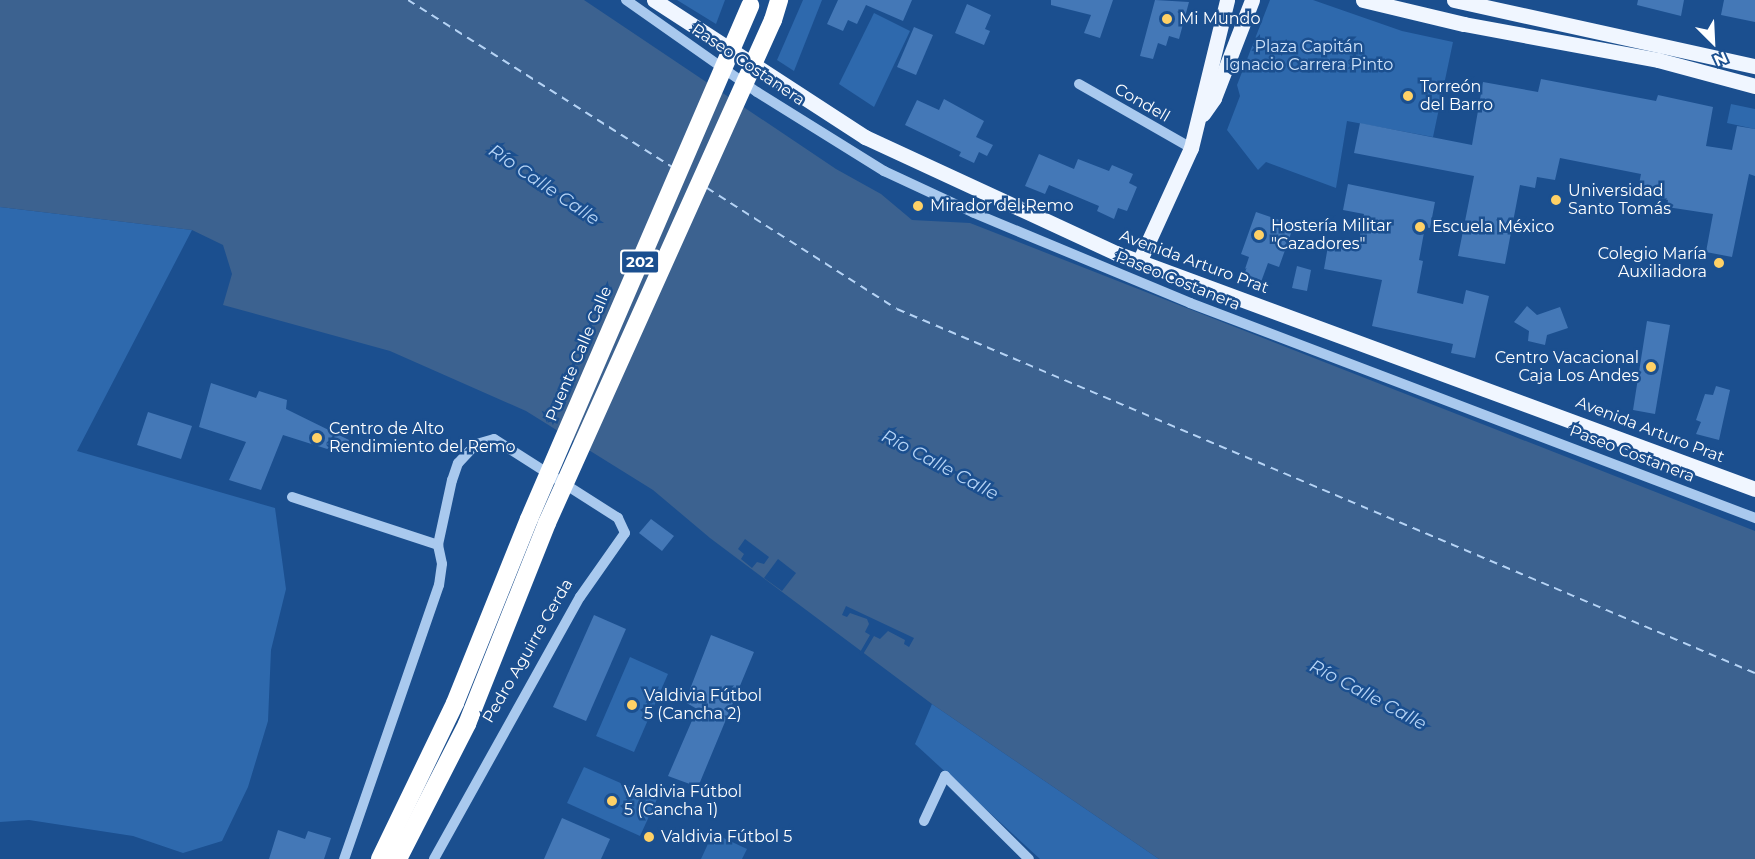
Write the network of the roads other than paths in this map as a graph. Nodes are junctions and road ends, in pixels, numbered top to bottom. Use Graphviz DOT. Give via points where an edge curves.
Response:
graph roads {
  1 [pos="626,0"];
  2 [pos="654,0"];
  3 [pos="779,0"];
  4 [pos="1227,0"];
  5 [pos="1251,0"];
  6 [pos="1363,0"];
  7 [pos="1454,0"];
  8 [pos="751,3"];
  9 [pos="1755,66"];
  10 [pos="1079,84"];
  11 [pos="1755,86"];
  12 [pos="1199,119"];
  13 [pos="1191,148"];
  14 [pos="1139,262"];
  15 [pos="1755,489"];
  16 [pos="292,496"];
  17 [pos="1755,518"];
  18 [pos="438,545"];
  19 [pos="924,821"];
  20 [pos="344,859"];
  21 [pos="380,859"];
  22 [pos="399,859"];
  23 [pos="434,859"];
  24 [pos="1029,859"];
  1 -- 17 [label="street, Paseo Costanera" via="757,92 884,171 974,213 1190,303"];
  2 -- 14 [label="main road, Avenida Arturo Prat" via="865,137"];
  3 -- 22 [label="highway, Pedro Aguirre Cerda / 202, bridge" via="548,523 467,724"];
  4 -- 12 [label="main road"];
  5 -- 12 [label="main road" via="1214,98"];
  6 -- 11 [label="main road" via="1464,24 1658,60"];
  7 -- 9 [label="main road"];
  8 -- 21 [label="highway, Puente Calle Calle / 202, bridge" via="455,703"];
  10 -- 13 [label="street, Condell"];
  12 -- 13 [label="main road"];
  13 -- 14 [label="main road"];
  14 -- 15 [label="main road, Avenida Arturo Prat"];
  16 -- 18 [label="street"];
  18 -- 20 [label="street, Pedro Aguirre Cerda" via="442,564 439,585"];
  18 -- 23 [label="street, Pedro Aguirre Cerda" via="458,463 476,444 494,440 618,518 625,533 580,597"];
  19 -- 24 [label="street" via="945,776"];
}
